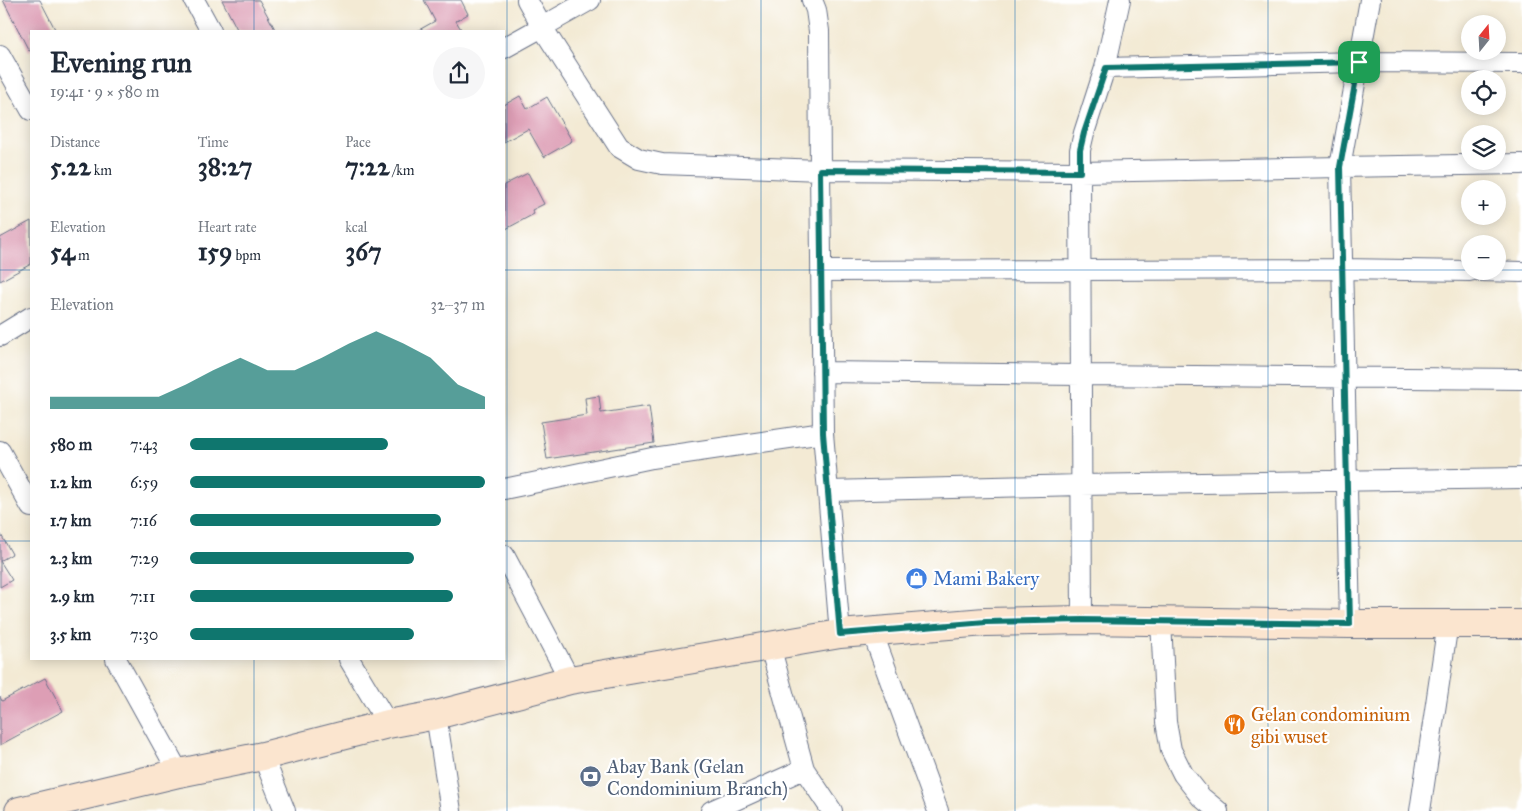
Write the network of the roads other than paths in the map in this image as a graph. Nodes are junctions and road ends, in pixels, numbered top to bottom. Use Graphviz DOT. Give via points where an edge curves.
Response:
graph roads {
  1 [pos="194,0"];
  2 [pos="527,0"];
  3 [pos="590,0"];
  4 [pos="812,0"];
  5 [pos="1120,0"];
  6 [pos="1370,0"];
  7 [pos="542,27"];
  8 [pos="210,30"];
  9 [pos="505,47"];
  10 [pos="0,55"];
  11 [pos="1359,62"];
  12 [pos="1522,63"];
  13 [pos="1106,68"];
  14 [pos="30,108"];
  15 [pos="1522,164"];
  16 [pos="1340,167"];
  17 [pos="820,170"];
  18 [pos="1080,172"];
  19 [pos="1342,269"];
  20 [pos="1081,270"];
  21 [pos="822,271"];
  22 [pos="1461,271"];
  23 [pos="1506,272"];
  24 [pos="1522,272"];
  25 [pos="30,318"];
  26 [pos="0,336"];
  27 [pos="822,372"];
  28 [pos="1081,376"];
  29 [pos="1345,377"];
  30 [pos="1522,378"];
  31 [pos="823,433"];
  32 [pos="0,451"];
  33 [pos="1522,478"];
  34 [pos="1347,480"];
  35 [pos="1081,485"];
  36 [pos="505,489"];
  37 [pos="828,491"];
  38 [pos="30,505"];
  39 [pos="505,557"];
  40 [pos="1082,620"];
  41 [pos="1161,621"];
  42 [pos="1448,623"];
  43 [pos="1350,624"];
  44 [pos="1522,624"];
  45 [pos="872,631"];
  46 [pos="840,634"];
  47 [pos="770,646"];
  48 [pos="117,660"];
  49 [pos="350,660"];
  50 [pos="570,680"];
  51 [pos="436,715"];
  52 [pos="388,724"];
  53 [pos="263,756"];
  54 [pos="804,769"];
  55 [pos="179,773"];
  56 [pos="19,811"];
  57 [pos="285,811"];
  58 [pos="451,811"];
  59 [pos="711,811"];
  60 [pos="832,811"];
  61 [pos="938,811"];
  62 [pos="1218,811"];
  63 [pos="1420,811"];
  1 -- 8 [label="street"];
  2 -- 7 [label="street"];
  3 -- 7 [label="street"];
  4 -- 17 [label="street" via="819,31"];
  5 -- 13 [label="street"];
  6 -- 11 [label="street"];
  7 -- 9 [label="street"];
  7 -- 17 [label="street" via="619,147 639,159 662,164"];
  10 -- 14 [label="street"];
  11 -- 12 [label="street"];
  11 -- 13 [label="street"];
  11 -- 16 [label="street"];
  13 -- 18 [label="street" via="1084,133"];
  15 -- 16 [label="street"];
  16 -- 18 [label="street"];
  16 -- 19 [label="street"];
  17 -- 18 [label="street"];
  17 -- 21 [label="street"];
  18 -- 20 [label="street"];
  19 -- 20 [label="street"];
  19 -- 22 [label="street"];
  19 -- 29 [label="street"];
  20 -- 21 [label="street"];
  20 -- 28 [label="street"];
  21 -- 27 [label="street"];
  23 -- 24 [label="street"];
  25 -- 26 [label="street"];
  27 -- 28 [label="street"];
  27 -- 31 [label="street"];
  28 -- 29 [label="street"];
  28 -- 35 [label="street"];
  29 -- 30 [label="street"];
  29 -- 34 [label="street"];
  31 -- 36 [label="street" via="652,458"];
  31 -- 37 [label="street"];
  32 -- 38 [label="street"];
  33 -- 34 [label="street"];
  34 -- 35 [label="street"];
  34 -- 43 [label="street"];
  35 -- 37 [label="street"];
  35 -- 40 [label="street"];
  37 -- 46 [label="street"];
  39 -- 50 [label="street"];
  40 -- 41 [label="street"];
  40 -- 45 [label="street" via="986,622"];
  41 -- 43 [label="street"];
  41 -- 62 [label="street" via="1166,722 1171,750 1182,774"];
  42 -- 43 [label="street"];
  42 -- 44 [label="street"];
  42 -- 63 [label="street"];
  45 -- 46 [label="street"];
  45 -- 61 [label="street"];
  46 -- 47 [label="street"];
  47 -- 50 [label="street"];
  47 -- 54 [label="street"];
  48 -- 55 [label="street"];
  49 -- 52 [label="street"];
  50 -- 51 [label="street"];
  51 -- 52 [label="street"];
  51 -- 58 [label="street"];
  52 -- 53 [label="street"];
  53 -- 55 [label="street"];
  53 -- 57 [label="street"];
  54 -- 59 [label="street"];
  54 -- 60 [label="street"];
  55 -- 56 [label="street"];
}
